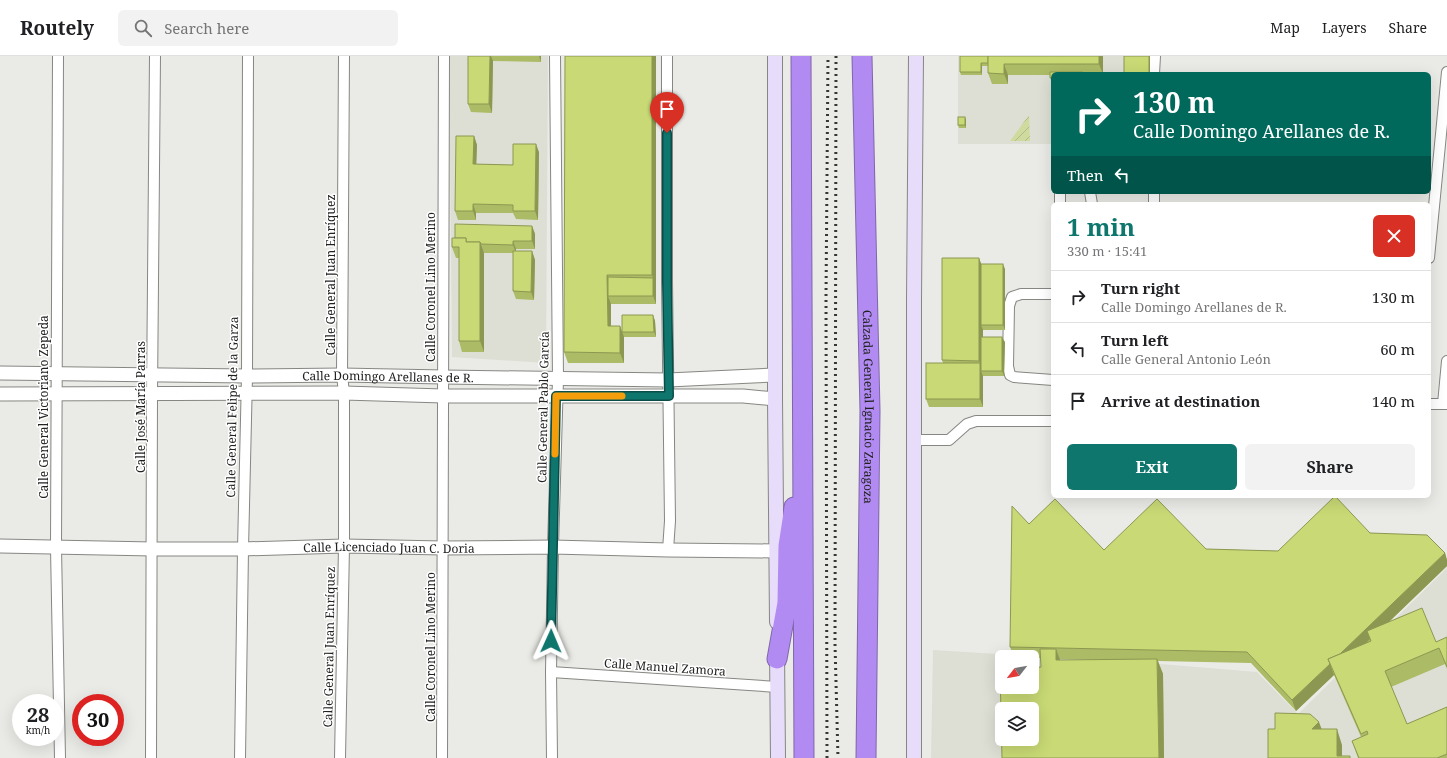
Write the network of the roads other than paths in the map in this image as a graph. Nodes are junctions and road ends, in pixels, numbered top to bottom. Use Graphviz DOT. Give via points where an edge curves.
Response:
graph roads {
  1 [pos="58,56"];
  2 [pos="155,56"];
  3 [pos="248,56"];
  4 [pos="344,56"];
  5 [pos="444,56"];
  6 [pos="555,56"];
  7 [pos="667,56"];
  8 [pos="775,56"];
  9 [pos="801,56"];
  10 [pos="862,56"];
  11 [pos="916,56"];
  12 [pos="1154,56"];
  13 [pos="1154,72"];
  14 [pos="1447,72"];
  15 [pos="1431,237"];
  16 [pos="1051,294"];
  17 [pos="1447,361"];
  18 [pos="0,373"];
  19 [pos="56,374"];
  20 [pos="153,375"];
  21 [pos="342,375"];
  22 [pos="775,375"];
  23 [pos="247,376"];
  24 [pos="444,377"];
  25 [pos="741,377"];
  26 [pos="558,379"];
  27 [pos="668,380"];
  28 [pos="1051,380"];
  29 [pos="246,393"];
  30 [pos="344,393"];
  31 [pos="0,394"];
  32 [pos="56,394"];
  33 [pos="152,394"];
  34 [pos="443,396"];
  35 [pos="556,396"];
  36 [pos="669,396"];
  37 [pos="743,396"];
  38 [pos="775,399"];
  39 [pos="1431,404"];
  40 [pos="1445,404"];
  41 [pos="1051,421"];
  42 [pos="915,440"];
  43 [pos="804,444"];
  44 [pos="0,546"];
  45 [pos="344,546"];
  46 [pos="553,547"];
  47 [pos="56,548"];
  48 [pos="443,548"];
  49 [pos="152,549"];
  50 [pos="243,549"];
  51 [pos="668,550"];
  52 [pos="777,551"];
  53 [pos="778,659"];
  54 [pos="551,672"];
  55 [pos="778,687"];
  56 [pos="60,758"];
  57 [pos="151,758"];
  58 [pos="240,758"];
  59 [pos="340,758"];
  60 [pos="442,758"];
  61 [pos="552,758"];
  62 [pos="778,758"];
  63 [pos="804,758"];
  64 [pos="866,758"];
  65 [pos="914,758"];
  1 -- 19 [label="street, Calle General Victoriano Zepeda"];
  2 -- 20 [label="street, Calle José María Parras"];
  3 -- 23 [label="street, Calle General Felipe de la Garza"];
  4 -- 21 [label="street, Calle General Juan Enríquez"];
  5 -- 24 [label="street, Calle Coronel Lino Merino"];
  6 -- 26 [label="street, Calle General Pablo García"];
  7 -- 27 [label="street"];
  8 -- 22 [label="main road"];
  9 -- 43 [label="highway"];
  10 -- 64 [label="highway, Calzada General Ignacio Zaragoza" via="870,411"];
  11 -- 42 [label="main road"];
  12 -- 13 [label="street"];
  14 -- 15 [label="street"];
  16 -- 28 [label="street" via="1021,294 1012,297 1009,306 1008,366 1010,375 1014,377"];
  17 -- 40 [label="street"];
  18 -- 19 [label="street, Calle Domingo Arellanes de R."];
  19 -- 20 [label="street, Calle Domingo Arellanes de R."];
  19 -- 32 [label="street, Calle General Victoriano Zepeda"];
  20 -- 23 [label="street, Calle Domingo Arellanes de R."];
  20 -- 33 [label="street, Calle José María Parras"];
  21 -- 23 [label="street, Calle Domingo Arellanes de R."];
  21 -- 24 [label="street, Calle Domingo Arellanes de R."];
  21 -- 30 [label="street, Calle General Juan Enríquez"];
  22 -- 25 [label="street, Calle Domingo Arellanes de R."];
  22 -- 38 [label="main road"];
  23 -- 29 [label="street, Calle General Felipe de la Garza"];
  24 -- 26 [label="street, Calle Domingo Arellanes de R."];
  24 -- 34 [label="street, Calle Coronel Lino Merino"];
  25 -- 27 [label="street, Calle Domingo Arellanes de R."];
  25 -- 37 [label="street"];
  26 -- 27 [label="street, Calle Domingo Arellanes de R."];
  26 -- 35 [label="street, Calle General Pablo García"];
  27 -- 36 [label="street"];
  29 -- 30 [label="street, Calle Domingo Arellanes de R."];
  29 -- 33 [label="street, Calle Domingo Arellanes de R."];
  29 -- 50 [label="street, Calle General Felipe de la Garza"];
  30 -- 34 [label="street, Calle Domingo Arellanes de R."];
  30 -- 45 [label="street, Calle General Juan Enríquez"];
  31 -- 32 [label="street, Calle Domingo Arellanes de R."];
  32 -- 33 [label="street, Calle Domingo Arellanes de R."];
  32 -- 47 [label="street, Calle General Victoriano Zepeda"];
  33 -- 49 [label="street, Calle José María Parras"];
  34 -- 35 [label="street, Calle Domingo Arellanes de R."];
  34 -- 48 [label="street, Calle Coronel Lino Merino"];
  35 -- 36 [label="street, Calle Domingo Arellanes de R."];
  35 -- 46 [label="street, Calle General Pablo García"];
  36 -- 37 [label="street, Calle Domingo Arellanes de R."];
  36 -- 51 [label="street"];
  37 -- 38 [label="street, Calle Domingo Arellanes de R."];
  38 -- 52 [label="main road"];
  39 -- 40 [label="street"];
  41 -- 42 [label="street" via="976,421 967,424 950,440"];
  42 -- 65 [label="main road"];
  43 -- 53 [label="highway" via="788,546 787,603"];
  43 -- 63 [label="highway"];
  44 -- 47 [label="street, Calle Licenciado Juan C. Doria"];
  45 -- 48 [label="street, Calle Licenciado Juan C. Doria"];
  45 -- 50 [label="street, Calle Licenciado Juan C. Doria"];
  45 -- 59 [label="street, Calle General Juan Enríquez"];
  46 -- 48 [label="street, Calle Licenciado Juan C. Doria"];
  46 -- 51 [label="street, Calle Licenciado Juan C. Doria"];
  46 -- 54 [label="street, Calle General Pablo García"];
  47 -- 49 [label="street, Calle Licenciado Juan C. Doria"];
  47 -- 56 [label="street, Calle General Victoriano Zepeda"];
  48 -- 60 [label="street, Calle Coronel Lino Merino"];
  49 -- 50 [label="street, Calle Licenciado Juan C. Doria"];
  49 -- 57 [label="street, Calle José María Parras"];
  50 -- 58 [label="street, Calle General Felipe de la Garza"];
  51 -- 52 [label="street, Calle Licenciado Juan C. Doria"];
  52 -- 53 [label="main road"];
  53 -- 55 [label="main road"];
  54 -- 55 [label="street, Calle Manuel Zamora"];
  54 -- 61 [label="street, Calle General Pablo García"];
  55 -- 62 [label="main road"];
}
